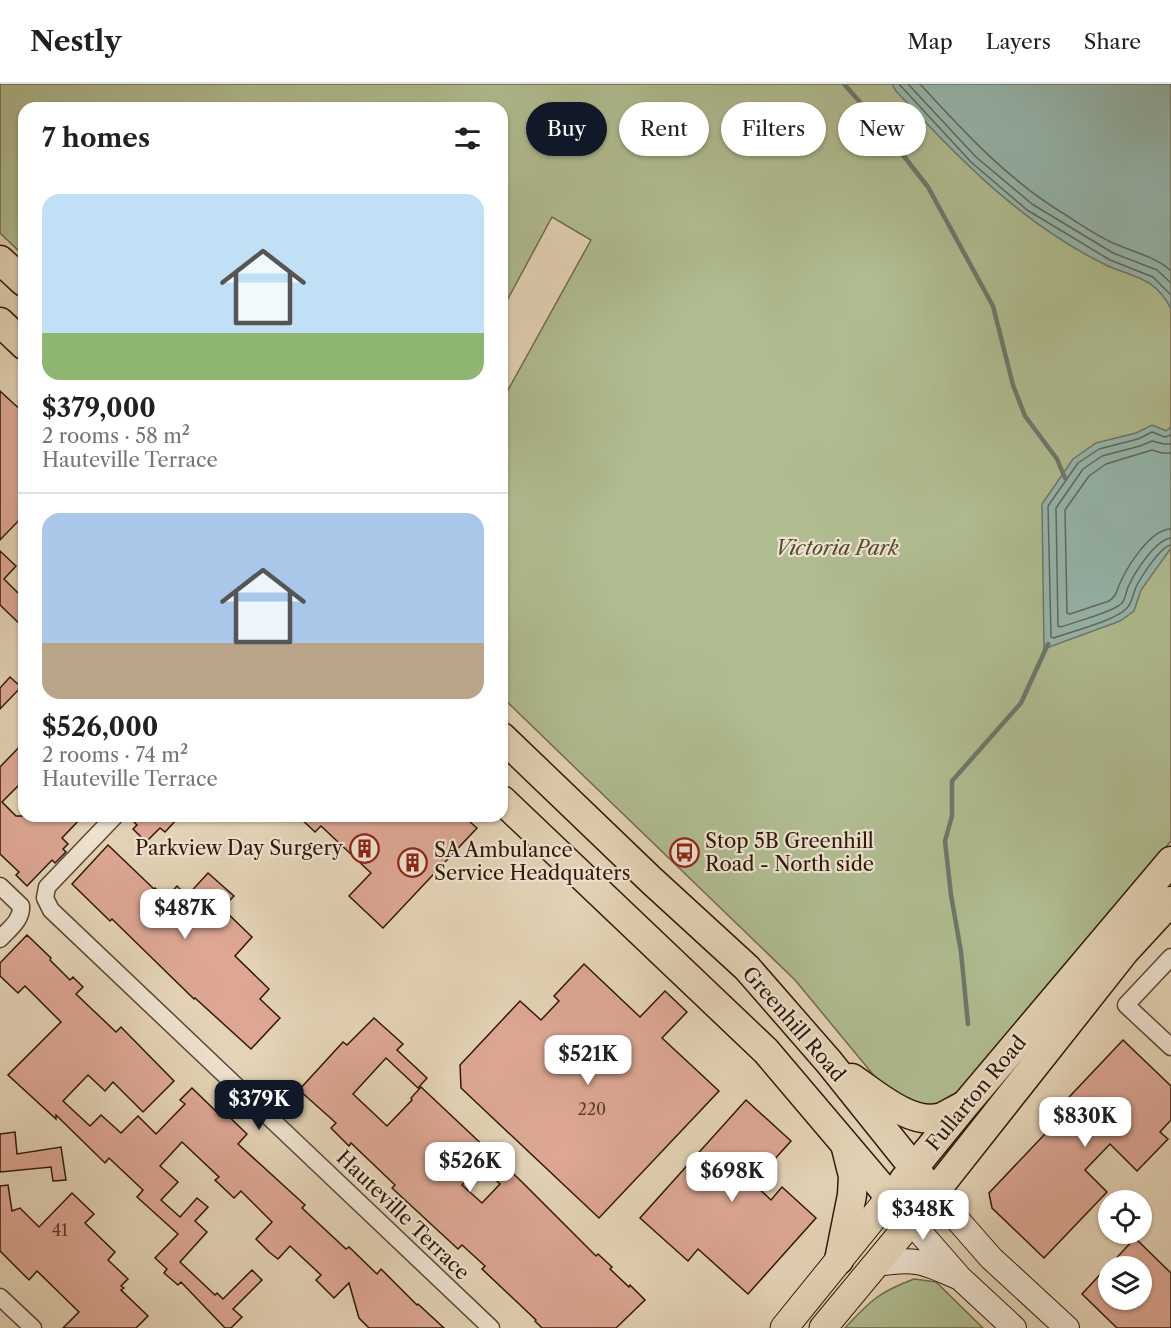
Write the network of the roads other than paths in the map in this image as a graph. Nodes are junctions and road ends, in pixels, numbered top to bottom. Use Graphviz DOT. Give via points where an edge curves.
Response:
graph roads {
  1 [pos="0,260"];
  2 [pos="18,276"];
  3 [pos="0,322"];
  4 [pos="18,339"];
  5 [pos="508,743"];
  6 [pos="508,806"];
  7 [pos="109,822"];
  8 [pos="1171,861"];
  9 [pos="0,886"];
  10 [pos="1171,901"];
  11 [pos="0,939"];
  12 [pos="1171,957"];
  13 [pos="1171,1047"];
  14 [pos="829,1062"];
  15 [pos="965,1105"];
  16 [pos="845,1145"];
  17 [pos="914,1168"];
  18 [pos="934,1193"];
  19 [pos="890,1197"];
  20 [pos="911,1222"];
  21 [pos="839,1260"];
  22 [pos="877,1264"];
  23 [pos="960,1278"];
  24 [pos="0,1297"];
  25 [pos="33,1328"];
  26 [pos="491,1328"];
  27 [pos="784,1328"];
  28 [pos="823,1328"];
  29 [pos="1014,1328"];
  30 [pos="1066,1328"];
  1 -- 2 [label="highway"];
  3 -- 4 [label="highway"];
  5 -- 14 [label="highway, Greenhill Road" via="747,968"];
  6 -- 16 [label="highway, Greenhill Road" via="766,1051"];
  7 -- 26 [label="street, Hauteville Terrace" via="47,886 45,898 51,910"];
  8 -- 15 [label="highway, Fullarton Road"];
  9 -- 11 [label="street" via="21,906 22,913"];
  10 -- 18 [label="highway, Fullarton Road" via="1125,951"];
  12 -- 13 [label="street" via="1126,1005"];
  14 -- 15 [label="highway" via="904,1113 940,1118"];
  14 -- 17 [label="highway, Greenhill Road"];
  15 -- 17 [label="highway, Fullarton Road"];
  16 -- 19 [label="highway, Greenhill Road"];
  16 -- 21 [label="highway" via="854,1176"];
  17 -- 18 [label="highway, Greenhill Road"];
  17 -- 19 [label="highway, Fullarton Road"];
  18 -- 20 [label="highway, Fullarton Road"];
  18 -- 30 [label="main road, Greenhill Road" via="991,1258"];
  19 -- 20 [label="highway, Greenhill Road"];
  19 -- 21 [label="main road, Fullarton Road"];
  20 -- 22 [label="main road, Fullarton Road"];
  20 -- 23 [label="main road, Greenhill Road"];
  21 -- 27 [label="main road, Fullarton Road"];
  22 -- 23 [label="main road" via="916,1260"];
  22 -- 28 [label="main road, Fullarton Road"];
  23 -- 29 [label="main road, Greenhill Road"];
  24 -- 25 [label="street"];
}
